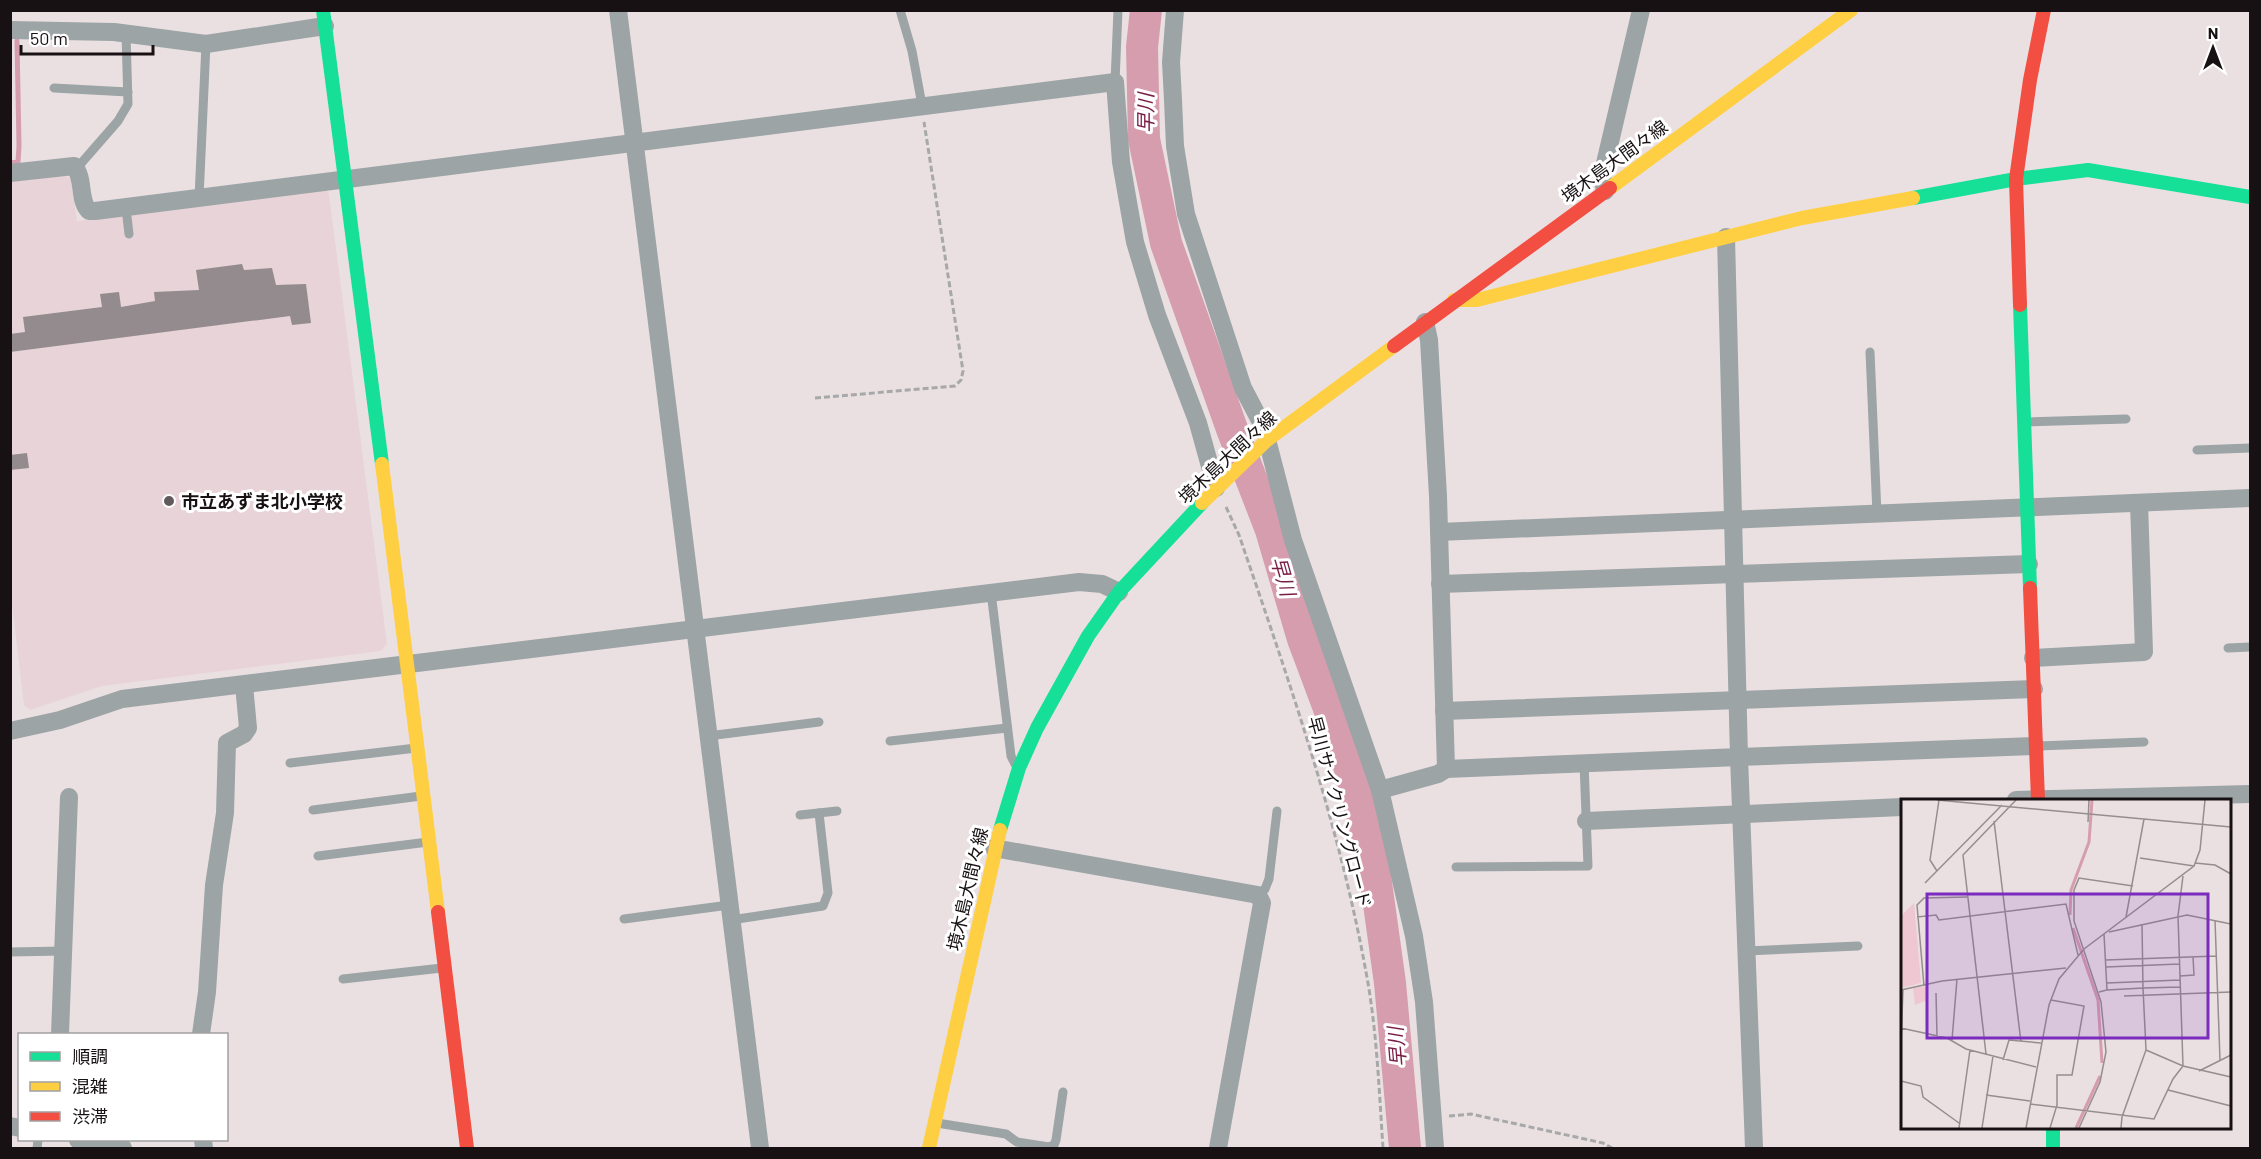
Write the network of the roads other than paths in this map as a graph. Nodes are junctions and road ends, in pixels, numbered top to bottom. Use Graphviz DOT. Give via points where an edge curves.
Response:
graph roads {
  1 [pos="618,10"];
  2 [pos="900,10"];
  3 [pos="1118,10"];
  4 [pos="1175,10"];
  5 [pos="1641,10"];
  6 [pos="1851,10"];
  7 [pos="2044,10"];
  8 [pos="324,18"];
  9 [pos="10,30"];
  10 [pos="126,34"];
  11 [pos="206,44"];
  12 [pos="1115,82"];
  13 [pos="54,88"];
  14 [pos="128,92"];
  15 [pos="922,105"];
  16 [pos="634,142"];
  17 [pos="77,168"];
  18 [pos="10,173"];
  19 [pos="346,179"];
  20 [pos="2016,179"];
  21 [pos="1605,191"];
  22 [pos="2250,197"];
  23 [pos="199,198"];
  24 [pos="126,208"];
  25 [pos="129,234"];
  26 [pos="1726,237"];
  27 [pos="1454,300"];
  28 [pos="1425,322"];
  29 [pos="1870,352"];
  30 [pos="2126,419"];
  31 [pos="2024,422"];
  32 [pos="1263,445"];
  33 [pos="2250,448"];
  34 [pos="2197,450"];
  35 [pos="1219,485"];
  36 [pos="2250,498"];
  37 [pos="2139,503"];
  38 [pos="2027,508"];
  39 [pos="1877,514"];
  40 [pos="1732,520"];
  41 [pos="1439,532"];
  42 [pos="2029,564"];
  43 [pos="1732,574"];
  44 [pos="1440,584"];
  45 [pos="991,592"];
  46 [pos="1119,592"];
  47 [pos="697,628"];
  48 [pos="2250,647"];
  49 [pos="2228,648"];
  50 [pos="2033,658"];
  51 [pos="406,665"];
  52 [pos="244,685"];
  53 [pos="2034,689"];
  54 [pos="1736,700"];
  55 [pos="1444,711"];
  56 [pos="819,722"];
  57 [pos="1007,728"];
  58 [pos="10,731"];
  59 [pos="708,736"];
  60 [pos="890,741"];
  61 [pos="2144,742"];
  62 [pos="2036,746"];
  63 [pos="416,748"];
  64 [pos="1739,757"];
  65 [pos="290,763"];
  66 [pos="1584,763"];
  67 [pos="1019,768"];
  68 [pos="1446,769"];
  69 [pos="1380,790"];
  70 [pos="2250,794"];
  71 [pos="421,796"];
  72 [pos="69,798"];
  73 [pos="2038,799"];
  74 [pos="2073,799"];
  75 [pos="1901,807"];
  76 [pos="313,810"];
  77 [pos="837,811"];
  78 [pos="1277,811"];
  79 [pos="819,813"];
  80 [pos="800,814"];
  81 [pos="1741,816"];
  82 [pos="1586,821"];
  83 [pos="428,842"];
  84 [pos="994,848"];
  85 [pos="318,856"];
  86 [pos="1456,867"];
  87 [pos="1257,895"];
  88 [pos="730,913"];
  89 [pos="624,919"];
  90 [pos="1858,946"];
  91 [pos="63,951"];
  92 [pos="1746,951"];
  93 [pos="10,952"];
  94 [pos="444,968"];
  95 [pos="343,979"];
  96 [pos="60,1033"];
  97 [pos="201,1033"];
  98 [pos="1064,1092"];
  99 [pos="934,1123"];
  100 [pos="2053,1129"];
  101 [pos="85,1141"];
  102 [pos="123,1149"];
  103 [pos="467,1149"];
  104 [pos="760,1149"];
  105 [pos="929,1149"];
  106 [pos="1218,1149"];
  107 [pos="1435,1149"];
  108 [pos="1754,1149"];
  109 [pos="2054,1149"];
  1 -- 16 [label="street"];
  2 -- 15 [label="lane"];
  3 -- 12 [label="lane"];
  4 -- 32 [label="street" via="1171,62 1175,146 1186,214 1244,388 1264,428"];
  5 -- 21 [label="street" via="1602,176"];
  6 -- 21 [label="street, 境木島大間々線"];
  7 -- 20 [label="street"];
  8 -- 11 [label="street"];
  8 -- 19 [label="street"];
  9 -- 10 [label="street"];
  10 -- 11 [label="street"];
  10 -- 14 [label="lane"];
  11 -- 23 [label="lane"];
  12 -- 15 [label="street"];
  12 -- 35 [label="street" via="1121,162 1135,242 1157,315"];
  13 -- 14 [label="lane"];
  14 -- 17 [label="lane" via="128,104 118,121"];
  15 -- 16 [label="street"];
  16 -- 19 [label="street"];
  16 -- 47 [label="street"];
  17 -- 18 [label="street"];
  17 -- 24 [label="street" via="86,208 95,212"];
  19 -- 23 [label="street"];
  19 -- 51 [label="street"];
  20 -- 22 [label="street" via="2088,170"];
  20 -- 26 [label="street" via="1803,218"];
  20 -- 31 [label="street"];
  21 -- 27 [label="street, 境木島大間々線"];
  23 -- 24 [label="street"];
  24 -- 25 [label="lane"];
  26 -- 27 [label="street" via="1477,300"];
  26 -- 40 [label="street"];
  27 -- 28 [label="street, 境木島大間々線"];
  28 -- 32 [label="street, 境木島大間々線"];
  28 -- 41 [label="street"];
  29 -- 39 [label="lane"];
  30 -- 31 [label="lane"];
  31 -- 38 [label="street"];
  32 -- 35 [label="street, 境木島大間々線"];
  32 -- 69 [label="street"];
  33 -- 34 [label="lane"];
  35 -- 46 [label="street, 境木島大間々線"];
  36 -- 37 [label="street"];
  37 -- 38 [label="street"];
  37 -- 50 [label="street" via="2144,652"];
  38 -- 39 [label="street"];
  38 -- 42 [label="street"];
  39 -- 40 [label="street"];
  40 -- 41 [label="street"];
  40 -- 43 [label="street"];
  41 -- 44 [label="street"];
  42 -- 43 [label="street"];
  42 -- 50 [label="street"];
  43 -- 44 [label="street"];
  43 -- 54 [label="street"];
  44 -- 55 [label="street"];
  45 -- 46 [label="street" via="1079,582 1102,584"];
  45 -- 47 [label="street"];
  45 -- 57 [label="lane"];
  46 -- 67 [label="street, 境木島大間々線" via="1059,684"];
  47 -- 51 [label="street"];
  47 -- 59 [label="street"];
  48 -- 49 [label="lane"];
  50 -- 53 [label="street"];
  51 -- 52 [label="street"];
  51 -- 63 [label="street"];
  52 -- 58 [label="street" via="122,699 60,720"];
  52 -- 97 [label="street" via="248,728 227,743 225,813 214,885"];
  53 -- 54 [label="street"];
  53 -- 62 [label="street"];
  54 -- 55 [label="street"];
  54 -- 64 [label="street"];
  55 -- 68 [label="street"];
  56 -- 59 [label="lane"];
  57 -- 60 [label="lane"];
  57 -- 67 [label="lane" via="1011,756"];
  59 -- 88 [label="street"];
  61 -- 62 [label="lane"];
  62 -- 64 [label="street"];
  62 -- 73 [label="street"];
  63 -- 65 [label="lane"];
  63 -- 71 [label="street"];
  64 -- 66 [label="street"];
  64 -- 81 [label="street"];
  66 -- 68 [label="street"];
  66 -- 82 [label="lane"];
  67 -- 84 [label="street, 境木島大間々線"];
  68 -- 69 [label="street"];
  69 -- 107 [label="street" via="1414,936 1424,1002"];
  70 -- 74 [label="street"];
  71 -- 76 [label="lane"];
  71 -- 83 [label="street"];
  72 -- 91 [label="street"];
  75 -- 81 [label="street"];
  77 -- 79 [label="lane"];
  78 -- 87 [label="lane" via="1269,879"];
  79 -- 80 [label="lane"];
  79 -- 88 [label="lane" via="828,893 823,906"];
  81 -- 82 [label="street"];
  81 -- 92 [label="street"];
  82 -- 86 [label="lane" via="1588,866"];
  83 -- 85 [label="lane"];
  83 -- 94 [label="street"];
  84 -- 87 [label="street"];
  84 -- 99 [label="street, 境木島大間々線"];
  87 -- 106 [label="street" via="1262,903"];
  88 -- 89 [label="lane"];
  88 -- 104 [label="street"];
  90 -- 92 [label="lane"];
  91 -- 93 [label="lane"];
  91 -- 96 [label="street"];
  92 -- 108 [label="street"];
  94 -- 95 [label="lane"];
  94 -- 103 [label="street"];
  98 -- 99 [label="lane" via="1056,1140 1049,1147 1017,1142 1006,1134"];
  99 -- 105 [label="street, 境木島大間々線"];
  100 -- 109 [label="street"];
  101 -- 102 [label="street"];
}
